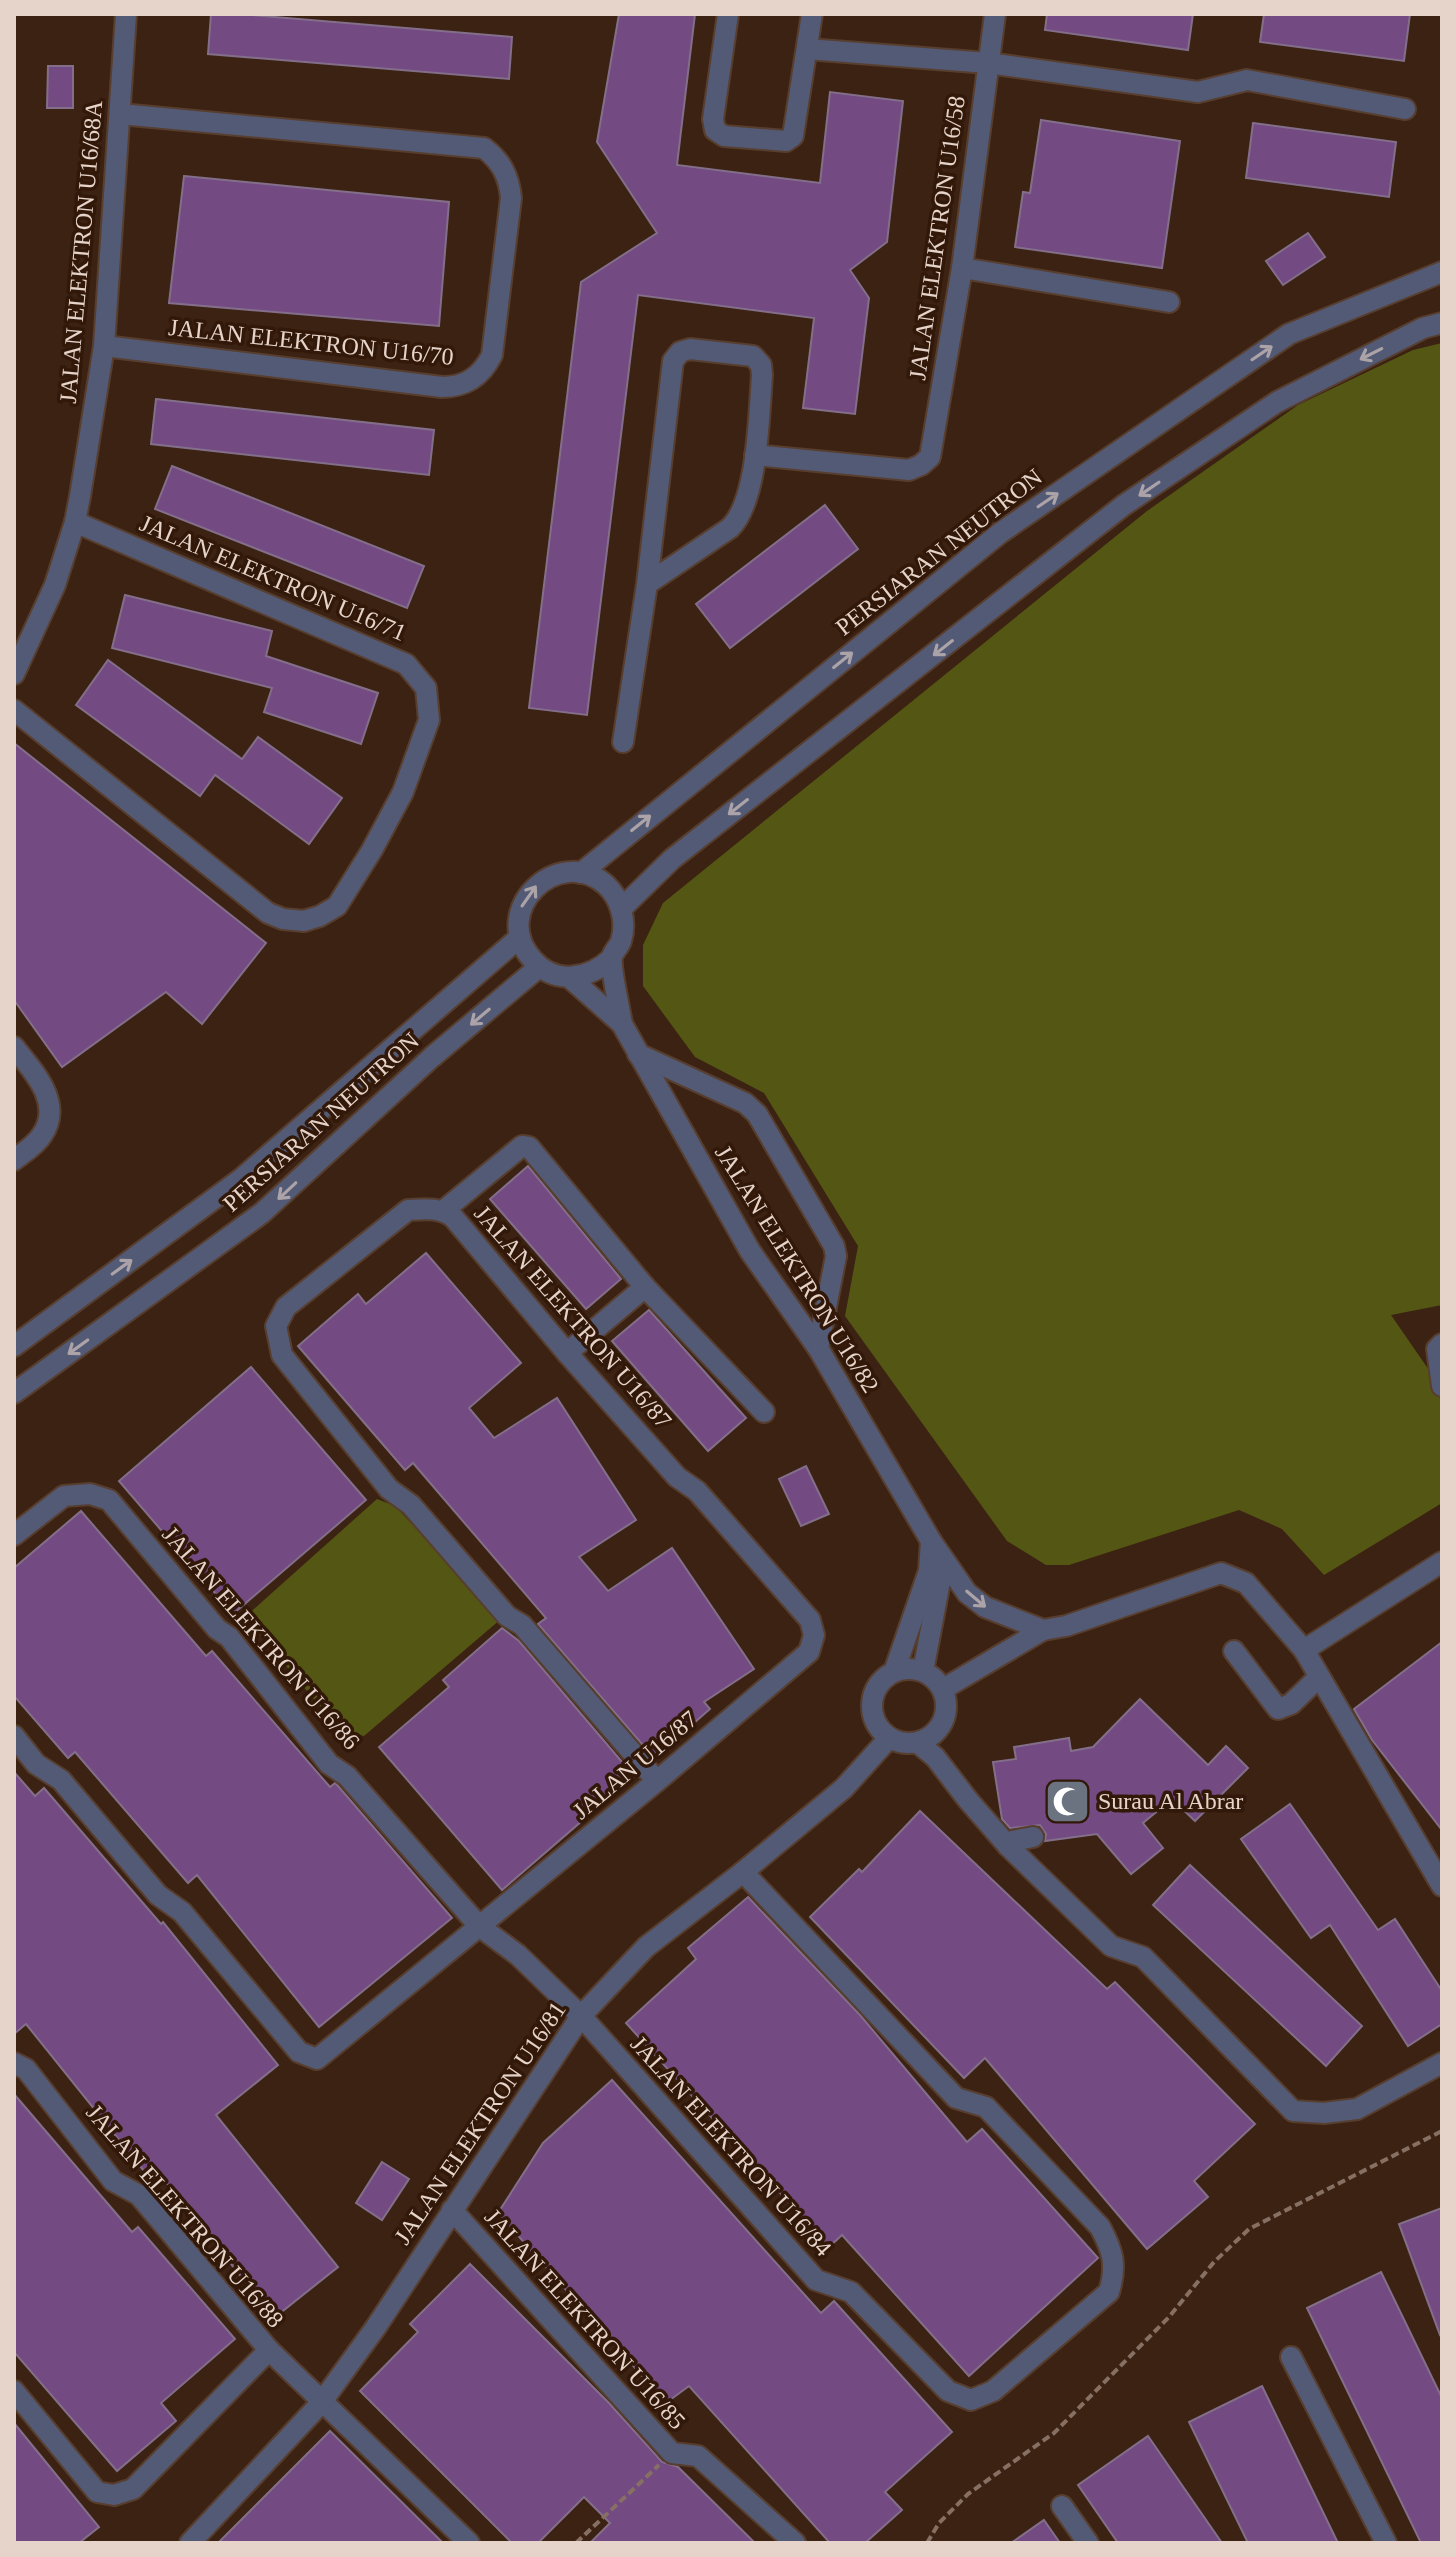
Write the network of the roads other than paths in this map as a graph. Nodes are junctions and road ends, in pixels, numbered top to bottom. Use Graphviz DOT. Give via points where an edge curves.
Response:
graph roads {
  1 [pos="126,14"];
  2 [pos="728,14"];
  3 [pos="812,14"];
  4 [pos="995,14"];
  5 [pos="807,49"];
  6 [pos="988,63"];
  7 [pos="1405,109"];
  8 [pos="120,114"];
  9 [pos="962,268"];
  10 [pos="1442,272"];
  11 [pos="1169,302"];
  12 [pos="1442,323"];
  13 [pos="104,346"];
  14 [pos="755,455"];
  15 [pos="75,522"];
  16 [pos="647,584"];
  17 [pos="14,674"];
  18 [pos="14,710"];
  19 [pos="623,742"];
  20 [pos="581,873"];
  21 [pos="621,909"];
  22 [pos="520,937"];
  23 [pos="612,958"];
  24 [pos="539,967"];
  25 [pos="569,977"];
  26 [pos="622,1024"];
  27 [pos="14,1047"];
  28 [pos="638,1054"];
  29 [pos="14,1160"];
  30 [pos="443,1211"];
  31 [pos="645,1287"];
  32 [pos="1442,1344"];
  33 [pos="14,1346"];
  34 [pos="818,1348"];
  35 [pos="567,1353"];
  36 [pos="1442,1386"];
  37 [pos="14,1393"];
  38 [pos="764,1412"];
  39 [pos="14,1535"];
  40 [pos="931,1541"];
  41 [pos="1442,1562"];
  42 [pos="1043,1630"];
  43 [pos="814,1635"];
  44 [pos="1304,1650"];
  45 [pos="1234,1651"];
  46 [pos="923,1671"];
  47 [pos="894,1672"];
  48 [pos="1319,1677"];
  49 [pos="943,1689"];
  50 [pos="14,1736"];
  51 [pos="889,1738"];
  52 [pos="918,1743"];
  53 [pos="657,1781"];
  54 [pos="1033,1837"];
  55 [pos="1008,1846"];
  56 [pos="743,1872"];
  57 [pos="1442,1886"];
  58 [pos="479,1926"];
  59 [pos="581,2016"];
  60 [pos="14,2063"];
  61 [pos="1442,2063"];
  62 [pos="452,2210"];
  63 [pos="269,2350"];
  64 [pos="1291,2357"];
  65 [pos="14,2391"];
  66 [pos="321,2403"];
  67 [pos="1062,2506"];
  68 [pos="190,2543"];
  69 [pos="469,2543"];
  70 [pos="795,2543"];
  71 [pos="1088,2543"];
  72 [pos="1386,2543"];
  1 -- 8 [label="street, JALAN ELEKTRON U16/68A"];
  2 -- 5 [label="street" via="713,119 715,130 724,136 786,141 793,136"];
  3 -- 5 [label="street"];
  4 -- 6 [label="street, JALAN ELEKTRON U16/58"];
  5 -- 6 [label="street"];
  6 -- 7 [label="street" via="1198,92 1247,80"];
  6 -- 9 [label="street, JALAN ELEKTRON U16/58"];
  8 -- 13 [label="street, JALAN ELEKTRON U16/68A"];
  8 -- 13 [label="street, JALAN ELEKTRON U16/70" via="484,148 504,169 511,198 492,355 486,367 459,387"];
  9 -- 11 [label="street"];
  9 -- 14 [label="street, JALAN ELEKTRON U16/58" via="930,457 909,470"];
  20 -- 10 [label="street, PERSIARAN NEUTRON, one-way" via="1000,533 1289,334"];
  12 -- 21 [label="street, one-way" via="1277,402 1124,505 672,859"];
  13 -- 15 [label="street, JALAN ELEKTRON U16/68A"];
  14 -- 16 [label="street" via="740,518"];
  14 -- 16 [label="street" via="761,365 753,356 680,352 673,361"];
  15 -- 17 [label="street, JALAN ELEKTRON U16/68A" via="55,585"];
  15 -- 18 [label="street, JALAN ELEKTRON U16/71" via="406,664 426,688 429,720 403,792 372,850 337,906 304,921 268,913"];
  16 -- 19 [label="street"];
  20 -- 21 [label="street" via="606,885"];
  22 -- 20 [label="street, one-way" via="518,919 533,888 546,877"];
  21 -- 23 [label="street" via="624,926"];
  22 -- 24 [label="street"];
  33 -- 22 [label="street, PERSIARAN NEUTRON, one-way" via="241,1179"];
  23 -- 25 [label="street" via="585,976"];
  23 -- 26 [label="street"];
  24 -- 25 [label="street"];
  24 -- 37 [label="street, PERSIARAN NEUTRON, one-way" via="262,1213"];
  25 -- 26 [label="street"];
  26 -- 28 [label="street, JALAN ELEKTRON U16/82"];
  27 -- 29 [label="street" via="41,1082 50,1114 40,1138"];
  28 -- 34 [label="street, JALAN ELEKTRON U16/82" via="750,1251"];
  28 -- 34 [label="street" via="745,1103 757,1114 834,1246"];
  30 -- 31 [label="street" via="526,1145"];
  30 -- 35 [label="street, JALAN ELEKTRON U16/87"];
  30 -- 53 [label="street, JALAN ELEKTRON U16/87" via="408,1210 286,1307 276,1326 282,1355 389,1489 411,1505 507,1616 522,1625"];
  31 -- 35 [label="street"];
  31 -- 38 [label="street"];
  32 -- 36 [label="street" via="1437,1349"];
  34 -- 40 [label="street, JALAN ELEKTRON U16/82"];
  35 -- 43 [label="street, JALAN ELEKTRON U16/87" via="810,1620"];
  39 -- 58 [label="street, JALAN ELEKTRON U16/86" via="64,1496 90,1494 109,1500 229,1637 329,1764 347,1776"];
  40 -- 42 [label="street, one-way" via="967,1593 985,1607"];
  40 -- 46 [label="street" via="941,1576"];
  40 -- 47 [label="street" via="929,1571"];
  41 -- 44 [label="street"];
  42 -- 44 [label="street" via="1221,1573 1246,1583"];
  42 -- 49 [label="street"];
  43 -- 53 [label="street, JALAN U16/87" via="809,1652"];
  44 -- 48 [label="street"];
  45 -- 48 [label="street" via="1278,1709 1291,1704"];
  46 -- 47 [label="street"];
  46 -- 49 [label="street"];
  47 -- 51 [label="street" via="884,1678 873,1698 874,1720"];
  48 -- 57 [label="street"];
  49 -- 52 [label="street" via="943,1723 937,1733"];
  50 -- 58 [label="street" via="36,1764 61,1780 158,1895 182,1912 299,2052 317,2059"];
  51 -- 52 [label="street"];
  51 -- 56 [label="street, JALAN ELEKTRON U16/81" via="844,1788"];
  52 -- 55 [label="street"];
  53 -- 58 [label="street, JALAN U16/87"];
  54 -- 55 [label="street"];
  55 -- 61 [label="street" via="1111,1946 1143,1957 1293,2111 1357,2109"];
  56 -- 59 [label="street, JALAN ELEKTRON U16/81" via="646,1947"];
  56 -- 59 [label="street, JALAN ELEKTRON U16/84" via="956,2098 986,2107 1100,2227 1115,2262 1109,2292 993,2391 971,2400 959,2397 851,2292 816,2280"];
  58 -- 59 [label="street, JALAN ELEKTRON U16/86" via="518,1955"];
  59 -- 62 [label="street, JALAN ELEKTRON U16/81"];
  60 -- 63 [label="street, JALAN ELEKTRON U16/88" via="26,2069 113,2181 139,2195"];
  62 -- 66 [label="street, JALAN ELEKTRON U16/81"];
  62 -- 70 [label="street, JALAN ELEKTRON U16/85" via="672,2453 698,2456"];
  63 -- 65 [label="street, JALAN ELEKTRON U16/88" via="133,2489 114,2495 97,2492"];
  63 -- 66 [label="street"];
  64 -- 72 [label="street"];
  66 -- 68 [label="street, JALAN ELEKTRON U16/81"];
  66 -- 69 [label="street"];
  67 -- 71 [label="street"];
}
